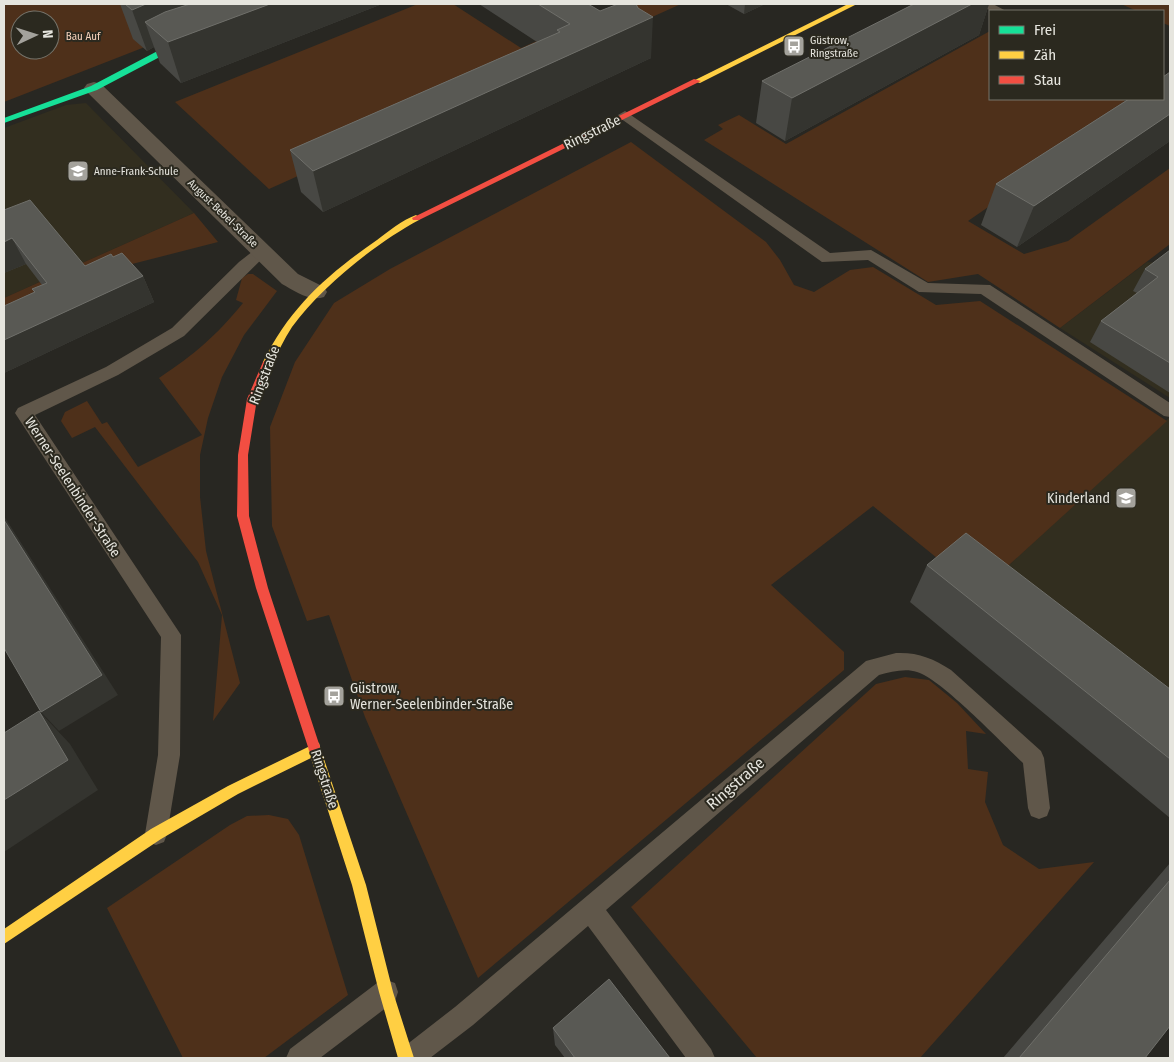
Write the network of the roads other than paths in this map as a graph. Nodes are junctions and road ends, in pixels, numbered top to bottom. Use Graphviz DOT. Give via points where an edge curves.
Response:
graph roads {
  1 [pos="853,4"];
  2 [pos="984,4"];
  3 [pos="998,10"];
  4 [pos="199,37"];
  5 [pos="94,88"];
  6 [pos="625,115"];
  7 [pos="4,121"];
  8 [pos="262,252"];
  9 [pos="316,292"];
  10 [pos="1170,411"];
  11 [pos="315,750"];
  12 [pos="1039,808"];
  13 [pos="156,834"];
  14 [pos="589,908"];
  15 [pos="4,937"];
  16 [pos="386,992"];
  17 [pos="300,1058"];
  18 [pos="408,1058"];
  19 [pos="702,1058"];
  1 -- 6 [label="street, Ringstraße"];
  2 -- 3 [label="lane"];
  4 -- 5 [label="street" via="172,46"];
  5 -- 7 [label="street"];
  5 -- 8 [label="street, August-Bebel-Straße"];
  6 -- 9 [label="street, Ringstraße" via="408,222 355,259"];
  6 -- 10 [label="lane" via="827,258 870,255 925,288 984,289"];
  8 -- 9 [label="street, August-Bebel-Straße" via="290,279"];
  8 -- 13 [label="lane, Werner-Seelenbinder-Straße" via="178,332 112,371 24,413 171,636 170,755"];
  9 -- 11 [label="street, Ringstraße" via="278,339 252,398 243,455 243,516 262,588"];
  11 -- 13 [label="street" via="233,790"];
  11 -- 16 [label="street, Ringstraße" via="359,885"];
  12 -- 14 [label="lane, Ringstraße" via="1033,758 942,675 920,663 896,662 873,666"];
  13 -- 15 [label="street"];
  14 -- 18 [label="lane, Ringstraße" via="464,1016"];
  14 -- 19 [label="lane"];
  16 -- 17 [label="lane"];
  16 -- 18 [label="street, Ringstraße"];
}
